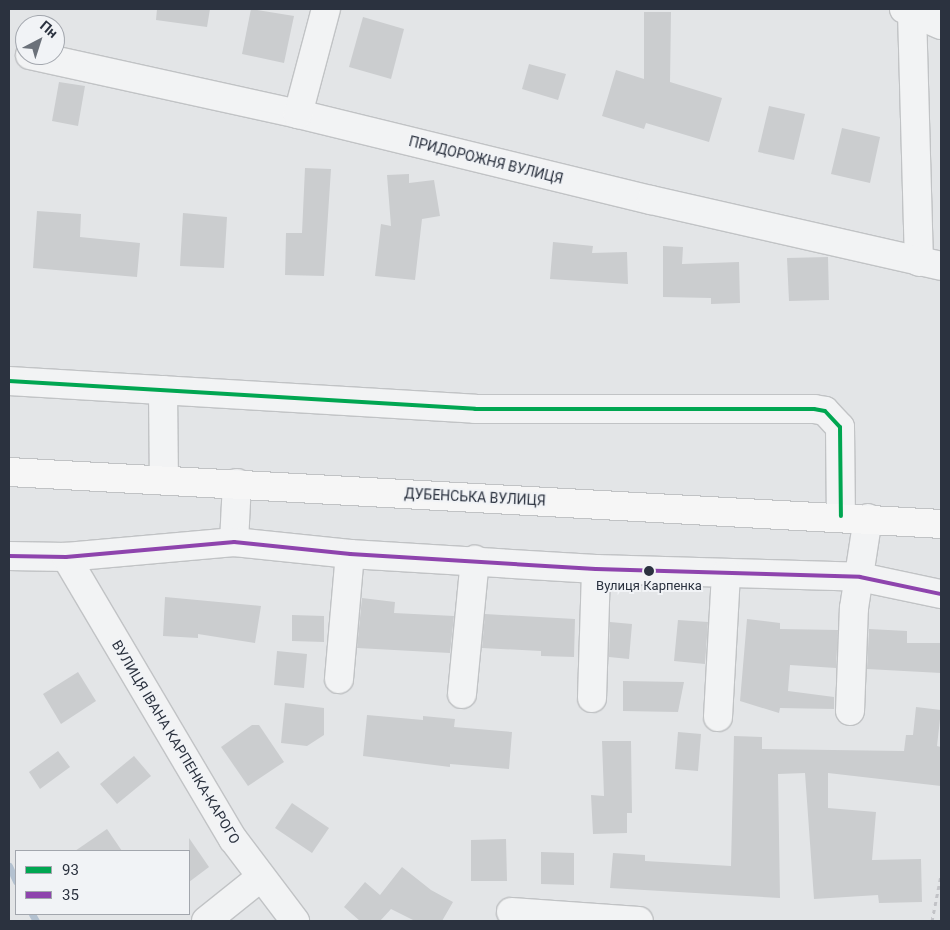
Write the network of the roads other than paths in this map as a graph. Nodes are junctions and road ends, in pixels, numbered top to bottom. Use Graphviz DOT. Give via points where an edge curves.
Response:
graph roads {
  1 [pos="326,9"];
  2 [pos="908,10"];
  3 [pos="941,25"];
  4 [pos="65,63"];
  5 [pos="298,114"];
  6 [pos="930,264"];
  7 [pos="9,381"];
  8 [pos="163,390"];
  9 [pos="9,472"];
  10 [pos="164,480"];
  11 [pos="237,483"];
  12 [pos="841,516"];
  13 [pos="868,518"];
  14 [pos="941,524"];
  15 [pos="234,542"];
  16 [pos="350,554"];
  17 [pos="9,556"];
  18 [pos="66,557"];
  19 [pos="475,560"];
  20 [pos="596,569"];
  21 [pos="726,573"];
  22 [pos="860,577"];
  23 [pos="941,594"];
  24 [pos="339,679"];
  25 [pos="462,694"];
  26 [pos="592,698"];
  27 [pos="850,711"];
  28 [pos="718,716"];
  29 [pos="261,877"];
  30 [pos="511,912"];
  31 [pos="206,921"];
  32 [pos="295,921"];
  33 [pos="639,921"];
  1 -- 5 [label="street"];
  2 -- 3 [label="street"];
  2 -- 6 [label="street"];
  4 -- 5 [label="street, ПРИДОРОЖНЯ ВУЛИЦЯ"];
  5 -- 6 [label="street, ПРИДОРОЖНЯ ВУЛИЦЯ"];
  7 -- 8 [label="street"];
  8 -- 10 [label="street"];
  8 -- 12 [label="street" via="475,409 814,409 831,415 840,427"];
  9 -- 10 [label="main road, ДУБЕНСЬКА ВУЛИЦЯ"];
  10 -- 11 [label="main road, ДУБЕНСЬКА ВУЛИЦЯ"];
  11 -- 12 [label="main road, ДУБЕНСЬКА ВУЛИЦЯ"];
  11 -- 15 [label="street"];
  12 -- 13 [label="main road, ДУБЕНСЬКА ВУЛИЦЯ"];
  13 -- 14 [label="main road, ДУБЕНСЬКА ВУЛИЦЯ"];
  13 -- 22 [label="street"];
  15 -- 16 [label="street"];
  15 -- 18 [label="street"];
  16 -- 19 [label="street"];
  16 -- 24 [label="street"];
  17 -- 18 [label="street"];
  18 -- 29 [label="street, ВУЛИЦЯ ІВАНА КАРПЕНКА-КАРОГО" via="233,839"];
  19 -- 20 [label="street"];
  19 -- 25 [label="street"];
  20 -- 21 [label="street"];
  20 -- 26 [label="street"];
  21 -- 22 [label="street"];
  21 -- 28 [label="street"];
  22 -- 23 [label="street"];
  22 -- 27 [label="street" via="854,608"];
  29 -- 31 [label="street"];
  29 -- 32 [label="street, ВУЛИЦЯ ІВАНА КАРПЕНКА-КАРОГО"];
  30 -- 33 [label="street"];
}
